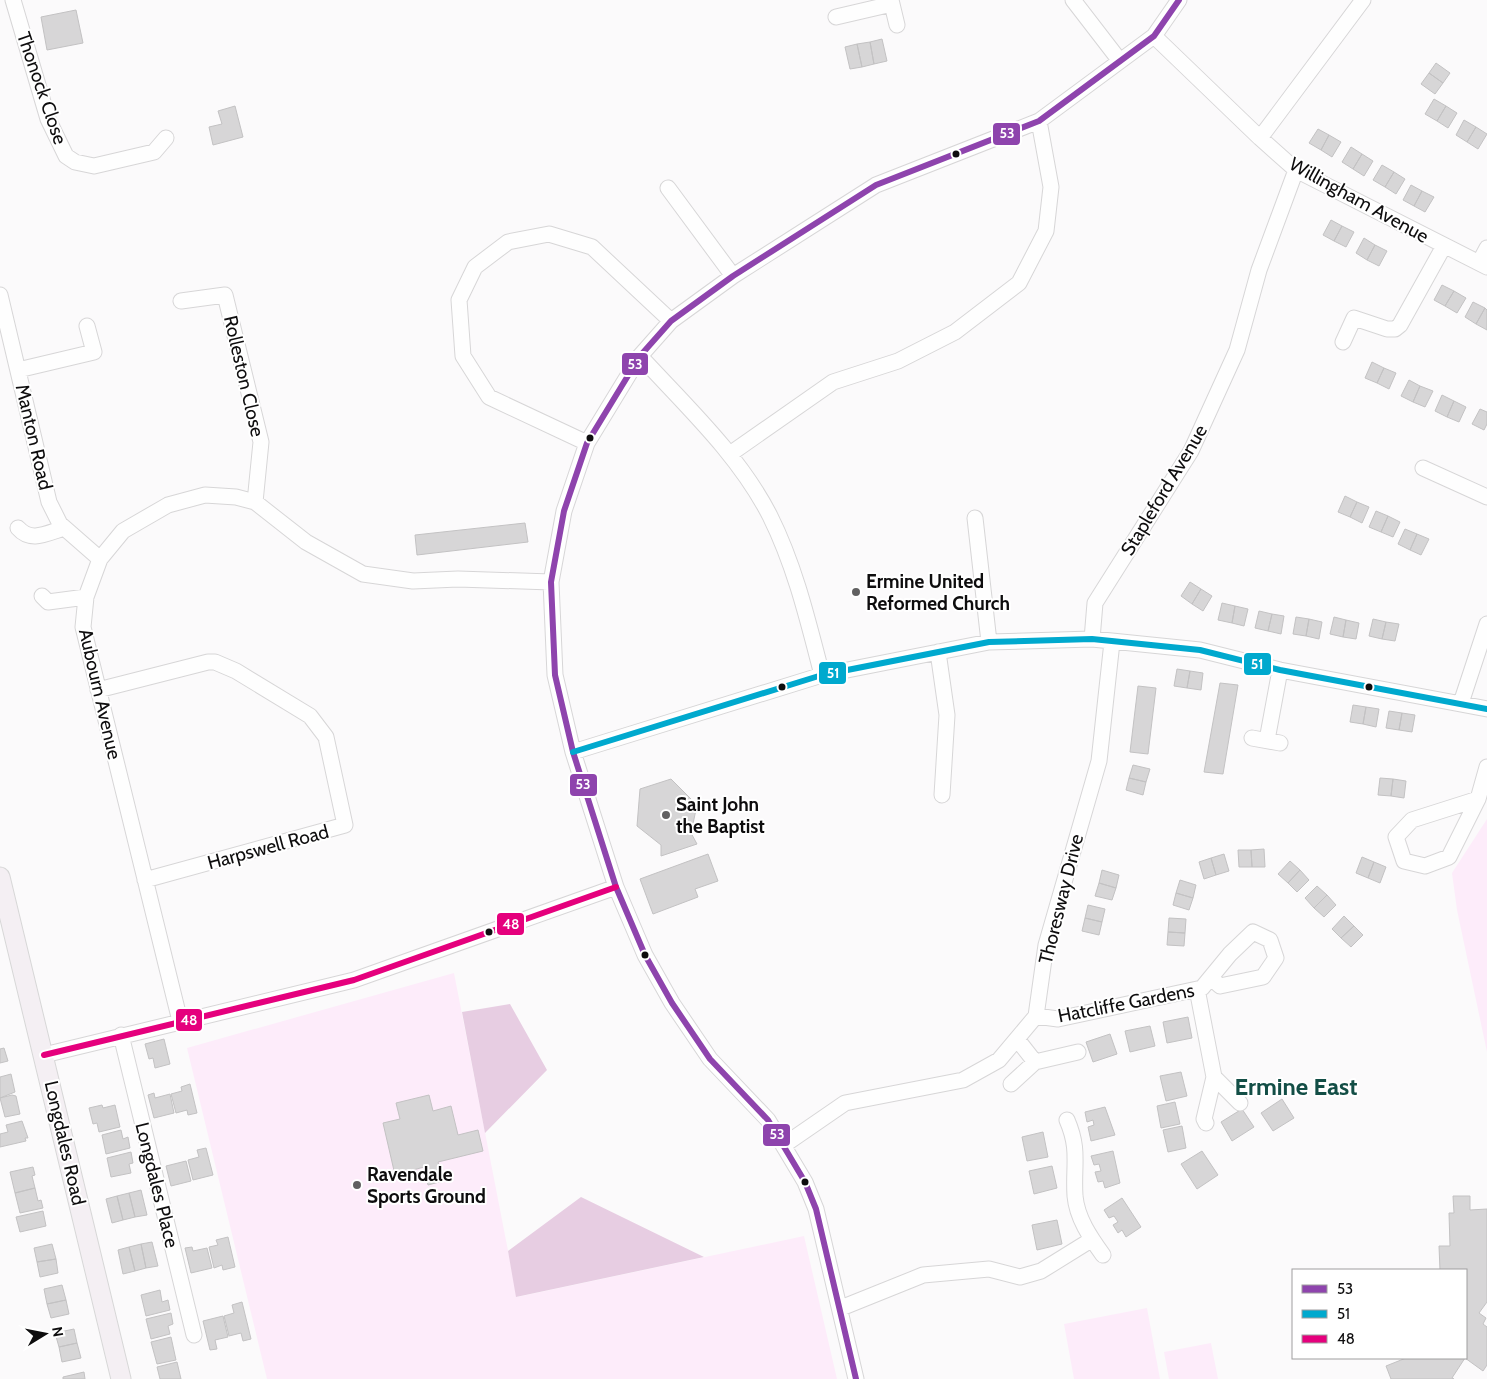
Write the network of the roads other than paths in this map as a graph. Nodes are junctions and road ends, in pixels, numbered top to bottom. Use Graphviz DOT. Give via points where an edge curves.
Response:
graph roads {
  1 [pos="13,0"];
  2 [pos="1073,0"];
  3 [pos="1179,0"];
  4 [pos="1362,0"];
  5 [pos="891,2"];
  6 [pos="836,17"];
  7 [pos="897,25"];
  8 [pos="1154,36"];
  9 [pos="1120,61"];
  10 [pos="1039,121"];
  11 [pos="166,138"];
  12 [pos="1260,138"];
  13 [pos="1296,170"];
  14 [pos="668,188"];
  15 [pos="1444,246"];
  16 [pos="1487,248"];
  17 [pos="1483,265"];
  18 [pos="733,276"];
  19 [pos="0,295"];
  20 [pos="181,301"];
  21 [pos="672,321"];
  22 [pos="88,326"];
  23 [pos="1343,342"];
  24 [pos="640,356"];
  25 [pos="18,370"];
  26 [pos="587,443"];
  27 [pos="730,454"];
  28 [pos="1422,468"];
  29 [pos="1487,497"];
  30 [pos="255,502"];
  31 [pos="975,518"];
  32 [pos="18,528"];
  33 [pos="64,528"];
  34 [pos="100,559"];
  35 [pos="551,582"];
  36 [pos="42,596"];
  37 [pos="86,597"];
  38 [pos="1487,624"];
  39 [pos="1092,639"];
  40 [pos="989,642"];
  41 [pos="1112,642"];
  42 [pos="938,652"];
  43 [pos="1280,670"];
  44 [pos="822,675"];
  45 [pos="98,690"];
  46 [pos="1461,703"];
  47 [pos="1487,709"];
  48 [pos="1266,740"];
  49 [pos="573,752"];
  50 [pos="1487,767"];
  51 [pos="942,795"];
  52 [pos="1478,799"];
  53 [pos="0,877"];
  54 [pos="145,880"];
  55 [pos="616,887"];
  56 [pos="1211,978"];
  57 [pos="1197,989"];
  58 [pos="1036,1016"];
  59 [pos="180,1021"];
  60 [pos="121,1035"];
  61 [pos="1017,1039"];
  62 [pos="1078,1052"];
  63 [pos="44,1055"];
  64 [pos="1035,1062"];
  65 [pos="1214,1077"];
  66 [pos="1011,1084"];
  67 [pos="1240,1103"];
  68 [pos="1066,1120"];
  69 [pos="1206,1123"];
  70 [pos="784,1145"];
  71 [pos="1092,1240"];
  72 [pos="1103,1255"];
  73 [pos="841,1308"];
  74 [pos="194,1335"];
  75 [pos="121,1379"];
  76 [pos="856,1379"];
  1 -- 11 [label="street, Thonock Close" via="48,118 66,156 75,162 94,166 154,152"];
  2 -- 9 [label="street"];
  3 -- 8 [label="street"];
  4 -- 12 [label="street"];
  5 -- 6 [label="street"];
  5 -- 7 [label="street"];
  8 -- 9 [label="street"];
  8 -- 12 [label="street, Willingham Avenue"];
  9 -- 10 [label="street"];
  10 -- 18 [label="street" via="876,185"];
  10 -- 27 [label="street" via="1050,187 1046,230 1019,283 955,332 898,361 833,382"];
  12 -- 13 [label="street, Willingham Avenue"];
  13 -- 15 [label="street, Willingham Avenue"];
  13 -- 39 [label="street, Stapleford Avenue" via="1259,270 1237,350 1191,451 1095,603"];
  14 -- 18 [label="street"];
  15 -- 17 [label="street, Willingham Avenue"];
  15 -- 23 [label="street" via="1395,329 1354,318"];
  16 -- 17 [label="street"];
  18 -- 21 [label="street"];
  19 -- 25 [label="street, Manton Road"];
  20 -- 30 [label="street, Rolleston Close" via="225,294 261,442"];
  21 -- 24 [label="street"];
  21 -- 26 [label="street" via="592,247 549,234 508,242 475,267 459,300 462,356 490,397"];
  22 -- 25 [label="street" via="94,352"];
  24 -- 26 [label="street"];
  24 -- 27 [label="street"];
  25 -- 33 [label="street, Manton Road" via="49,502"];
  26 -- 35 [label="street" via="564,511"];
  27 -- 44 [label="street" via="770,515 799,586"];
  28 -- 29 [label="street"];
  30 -- 34 [label="street, Aubourn Avenue" via="214,494 168,505 123,531"];
  30 -- 35 [label="street, Aubourn Avenue" via="306,542 363,574 413,581 458,578"];
  31 -- 40 [label="street"];
  32 -- 33 [label="street" via="31,537"];
  33 -- 34 [label="street, Manton Road"];
  34 -- 37 [label="street, Aubourn Avenue"];
  35 -- 49 [label="street" via="555,676"];
  36 -- 37 [label="street" via="48,602"];
  37 -- 45 [label="street, Aubourn Avenue" via="84,627"];
  38 -- 46 [label="street"];
  39 -- 40 [label="street"];
  39 -- 41 [label="street"];
  40 -- 42 [label="street"];
  41 -- 43 [label="street" via="1200,650"];
  41 -- 58 [label="street, Thoresway Drive" via="1099,761 1046,945"];
  42 -- 44 [label="street"];
  42 -- 51 [label="street" via="947,715"];
  43 -- 46 [label="street"];
  43 -- 48 [label="street"];
  44 -- 49 [label="street"];
  45 -- 54 [label="street, Aubourn Avenue"];
  45 -- 54 [label="street, Harpswell Road" via="215,662 236,671 310,716 326,737 345,825"];
  46 -- 47 [label="street"];
  49 -- 55 [label="street"];
  50 -- 52 [label="street"];
  52 -- 52 [label="street" via="1449,857 1425,866 1404,861 1396,837 1412,820"];
  53 -- 63 [label="main road, Longdales Road"];
  54 -- 59 [label="street, Aubourn Avenue"];
  55 -- 59 [label="street" via="354,980"];
  55 -- 70 [label="street" via="644,955 672,1003 710,1059 768,1120"];
  56 -- 57 [label="street, Hatcliffe Gardens"];
  57 -- 58 [label="street, Hatcliffe Gardens" via="1058,1019"];
  57 -- 65 [label="street"];
  58 -- 61 [label="street"];
  59 -- 60 [label="street"];
  60 -- 63 [label="street"];
  60 -- 74 [label="street, Longdales Place"];
  61 -- 64 [label="street"];
  61 -- 70 [label="street" via="999,1060 963,1080 845,1103"];
  62 -- 64 [label="street"];
  63 -- 75 [label="main road, Longdales Road"];
  64 -- 66 [label="street"];
  65 -- 67 [label="street"];
  65 -- 69 [label="street" via="1204,1119"];
  68 -- 71 [label="street" via="1075,1139 1075,1197 1080,1219"];
  70 -- 73 [label="street" via="816,1209"];
  71 -- 72 [label="street"];
  71 -- 73 [label="street" via="1057,1263 1020,1277 989,1269 923,1275"];
  73 -- 76 [label="street"];
}
